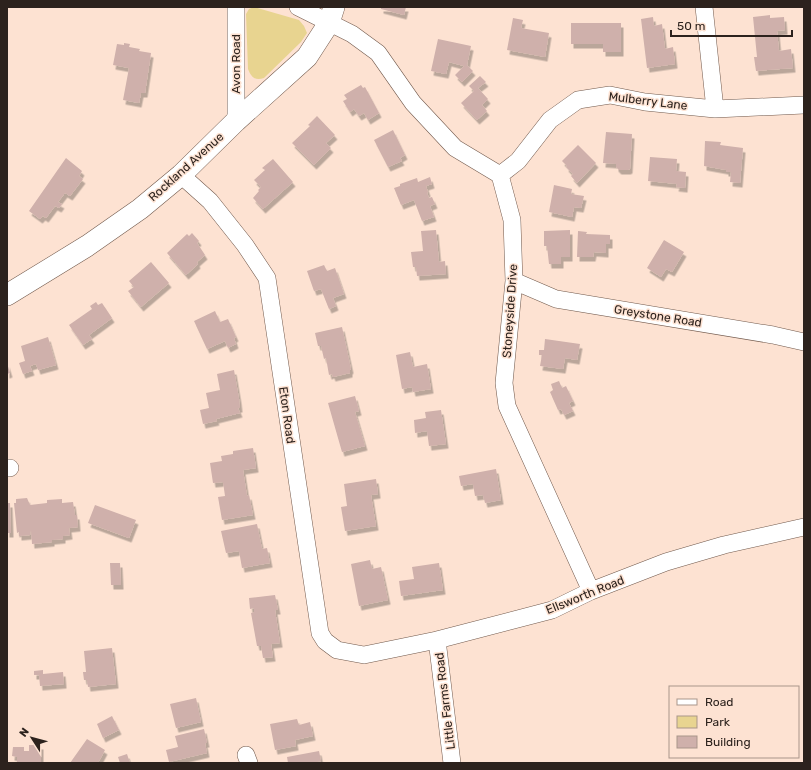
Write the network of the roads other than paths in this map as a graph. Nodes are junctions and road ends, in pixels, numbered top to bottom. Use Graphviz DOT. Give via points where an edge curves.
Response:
graph roads {
  1 [pos="236,7"];
  2 [pos="298,7"];
  3 [pos="704,7"];
  4 [pos="331,15"];
  5 [pos="804,105"];
  6 [pos="715,109"];
  7 [pos="236,121"];
  8 [pos="181,175"];
  9 [pos="500,175"];
  10 [pos="514,281"];
  11 [pos="7,294"];
  12 [pos="804,342"];
  13 [pos="804,527"];
  14 [pos="592,592"];
  15 [pos="437,640"];
  16 [pos="364,655"];
  17 [pos="452,763"];
  1 -- 7 [label="street, Avon Road"];
  2 -- 4 [label="street"];
  3 -- 6 [label="street"];
  4 -- 7 [label="street, Rockland Avenue" via="306,57"];
  4 -- 9 [label="street" via="378,53 413,103 455,148"];
  5 -- 6 [label="street, Mulberry Lane"];
  6 -- 9 [label="street, Mulberry Lane" via="645,102 610,95 578,100 550,120 518,161"];
  7 -- 8 [label="street, Rockland Avenue"];
  8 -- 11 [label="street, Rockland Avenue" via="140,209 87,246"];
  8 -- 16 [label="street, Eton Road" via="210,201 267,278 320,633 325,641 337,650"];
  9 -- 10 [label="street, Stoneyside Drive" via="512,220"];
  10 -- 12 [label="street, Greystone Road" via="556,299"];
  10 -- 14 [label="street, Stoneyside Drive" via="504,383 507,406"];
  13 -- 14 [label="street, Ellsworth Road" via="724,545 666,562"];
  14 -- 15 [label="street, Ellsworth Road" via="552,610"];
  15 -- 16 [label="street, Ellsworth Road"];
  15 -- 17 [label="street, Little Farms Road"];
}
